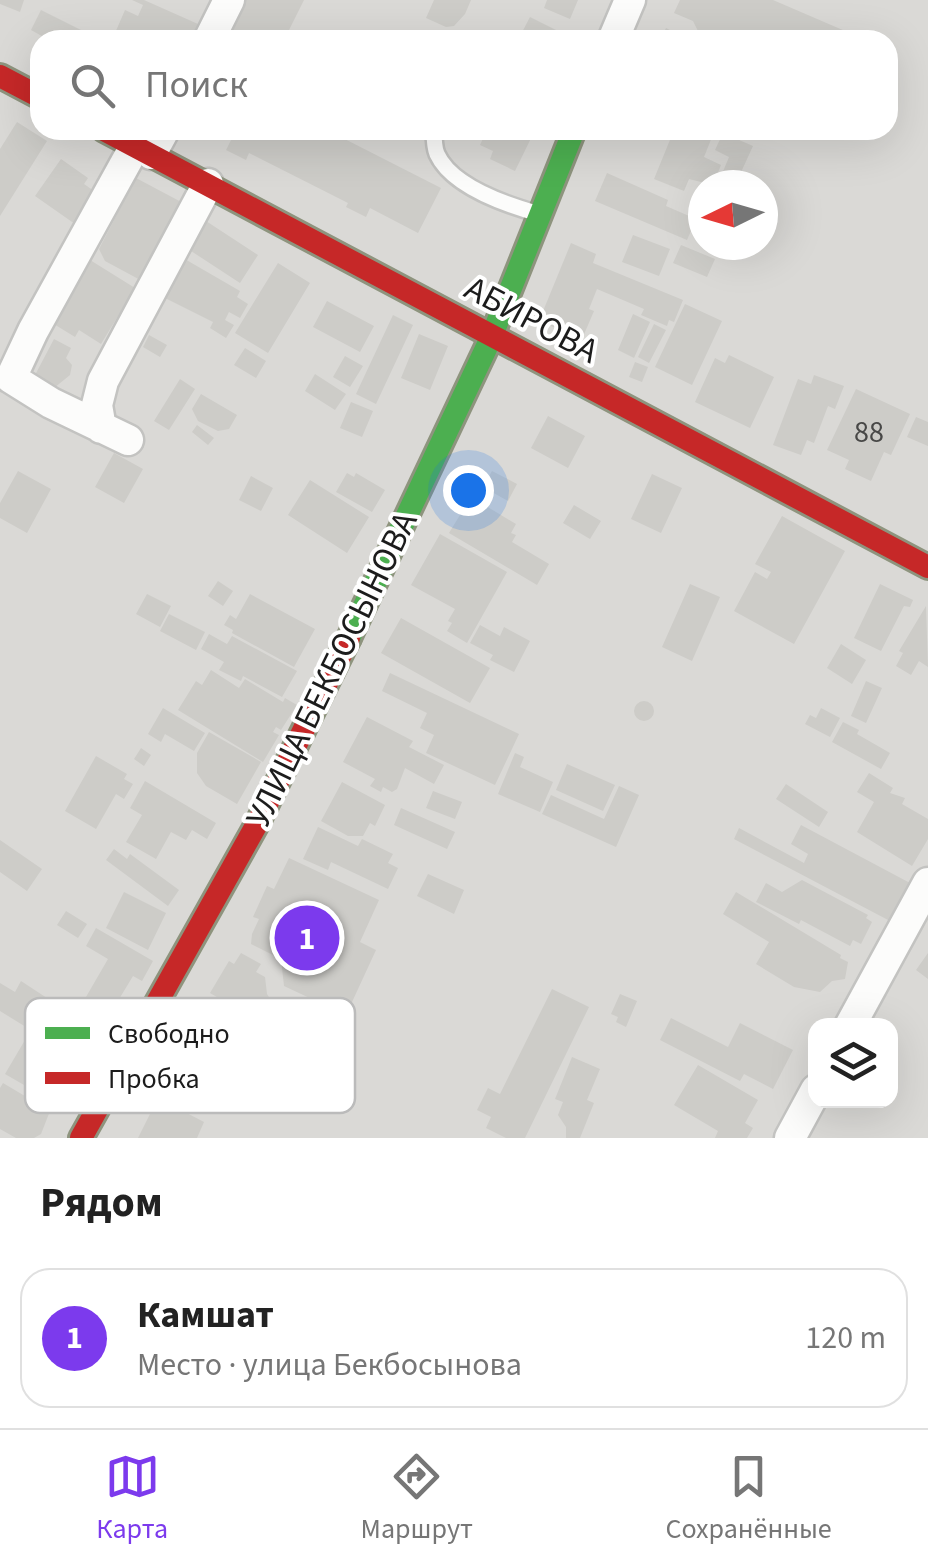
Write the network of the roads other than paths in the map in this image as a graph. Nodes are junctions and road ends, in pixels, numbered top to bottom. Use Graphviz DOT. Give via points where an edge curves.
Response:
graph roads {
  1 [pos="229,0"];
  2 [pos="630,0"];
  3 [pos="215,30"];
  4 [pos="617,30"];
  5 [pos="0,76"];
  6 [pos="30,92"];
  7 [pos="435,140"];
  8 [pos="570,140"];
  9 [pos="150,143"];
  10 [pos="208,184"];
  11 [pos="540,214"];
  12 [pos="491,338"];
  13 [pos="928,567"];
  14 [pos="928,883"];
  15 [pos="159,998"];
  16 [pos="854,1018"];
  17 [pos="808,1105"];
  18 [pos="94,1113"];
  19 [pos="80,1138"];
  20 [pos="790,1138"];
  1 -- 3 [label="street"];
  2 -- 4 [label="street"];
  5 -- 6 [label="street"];
  7 -- 11 [label="lane" via="448,169 497,203"];
  8 -- 11 [label="street, УЛИЦА БЕКБОСЫНОВА"];
  9 -- 10 [label="street, АБИРОВА"];
  9 -- 10 [label="street" via="11,378 115,434 97,405 103,381"];
  10 -- 12 [label="street, АБИРОВА"];
  11 -- 12 [label="street, УЛИЦА БЕКБОСЫНОВА"];
  12 -- 13 [label="street, АБИРОВА"];
  12 -- 15 [label="street, УЛИЦА БЕКБОСЫНОВА" via="328,683"];
  14 -- 16 [label="street"];
  17 -- 20 [label="street"];
  18 -- 19 [label="street, УЛИЦА БЕКБОСЫНОВА"];
}
